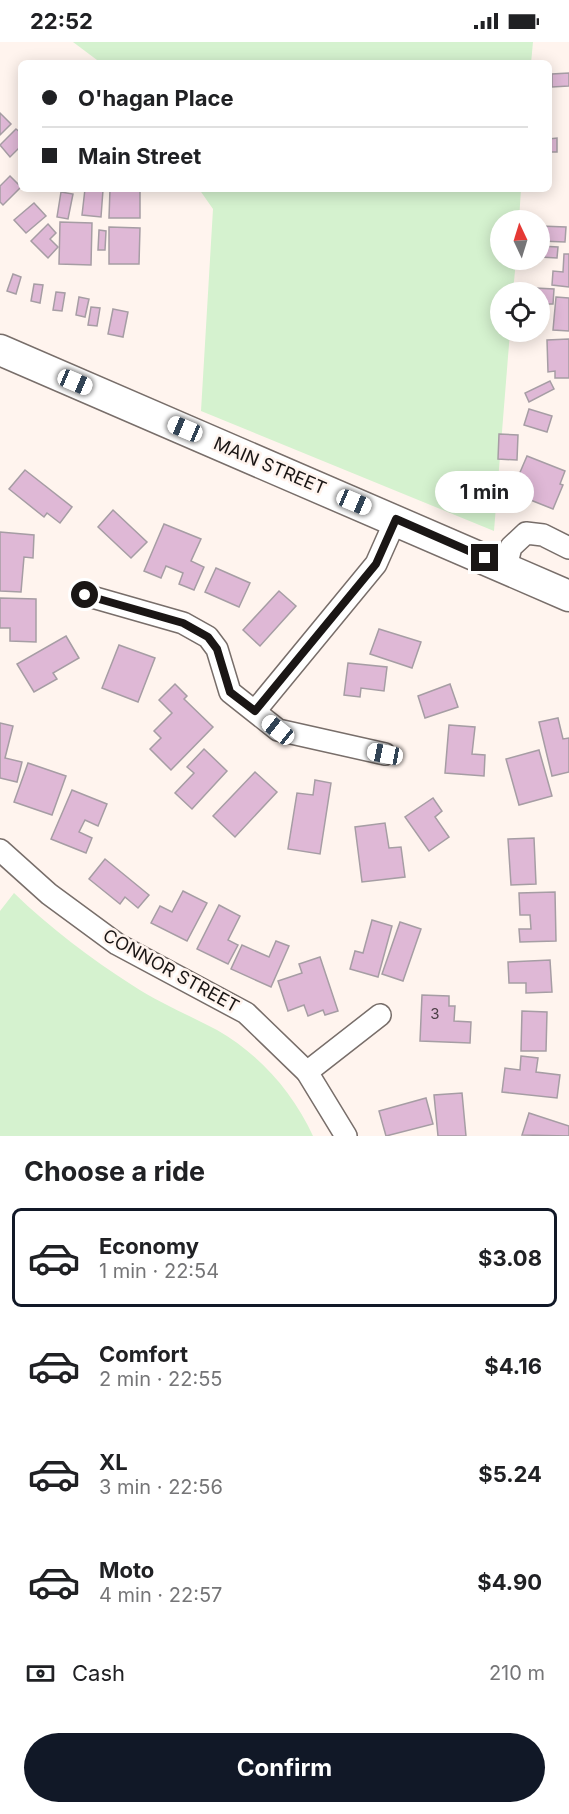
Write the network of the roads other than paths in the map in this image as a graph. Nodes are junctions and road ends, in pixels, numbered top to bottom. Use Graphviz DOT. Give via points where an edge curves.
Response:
graph roads {
  1 [pos="0,350"];
  2 [pos="396,519"];
  3 [pos="569,548"];
  4 [pos="506,567"];
  5 [pos="85,595"];
  6 [pos="569,596"];
  7 [pos="255,711"];
  8 [pos="385,754"];
  9 [pos="0,850"];
  10 [pos="380,1015"];
  11 [pos="307,1072"];
  12 [pos="346,1136"];
  1 -- 2 [label="main road, MAIN STREET"];
  2 -- 4 [label="main road, MAIN STREET"];
  2 -- 7 [label="street" via="376,564"];
  3 -- 4 [label="street" via="543,535 526,533 511,547"];
  4 -- 6 [label="main road, MAIN STREET"];
  5 -- 7 [label="street" via="183,623 208,637 217,649 230,692"];
  7 -- 8 [label="street" via="278,730"];
  9 -- 11 [label="street, CONNOR STREET" via="49,894 117,944 246,1013"];
  10 -- 11 [label="street"];
  11 -- 12 [label="street, CONNOR STREET"];
}
